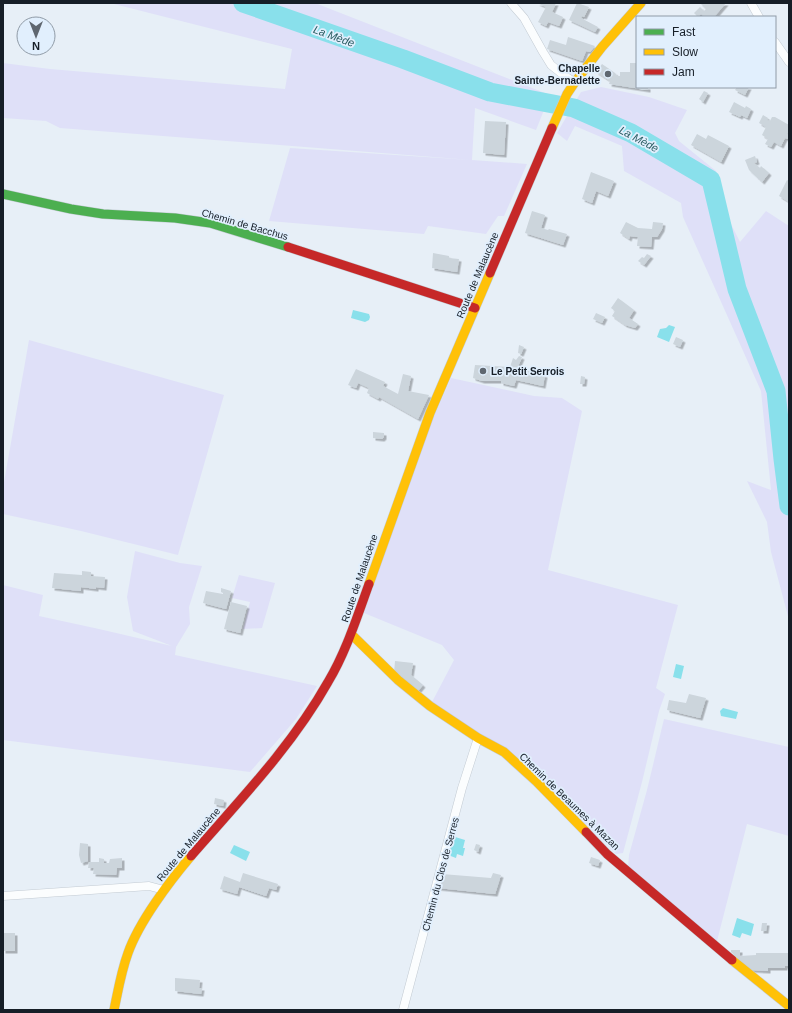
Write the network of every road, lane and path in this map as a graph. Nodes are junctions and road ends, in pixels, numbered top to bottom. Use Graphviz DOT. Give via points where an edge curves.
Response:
graph roads {
  1 [pos="511,3"];
  2 [pos="641,3"];
  3 [pos="751,3"];
  4 [pos="758,16"];
  5 [pos="776,43"];
  6 [pos="789,62"];
  7 [pos="574,82"];
  8 [pos="3,194"];
  9 [pos="475,308"];
  10 [pos="351,634"];
  11 [pos="478,738"];
  12 [pos="164,890"];
  13 [pos="3,896"];
  14 [pos="789,1006"];
  15 [pos="114,1010"];
  16 [pos="403,1010"];
  1 -- 7 [label="street" via="524,18 551,65"];
  2 -- 7 [label="main road, Route de Malaucène"];
  3 -- 4 [label="street"];
  5 -- 6 [label="street"];
  7 -- 9 [label="main road, Route de Malaucène" via="558,113"];
  8 -- 9 [label="main road, Chemin de Bacchus" via="103,214 175,218 210,223"];
  9 -- 10 [label="main road, Route de Malaucène" via="419,439"];
  10 -- 11 [label="main road, Chemin de Beaumes à Mazan" via="398,680 430,706"];
  10 -- 12 [label="main road, Route de Malaucène" via="329,681 300,727"];
  11 -- 14 [label="main road, Chemin de Beaumes à Mazan" via="504,752 607,854 716,948"];
  11 -- 16 [label="street, Chemin du Clos de Serres" via="462,788"];
  12 -- 13 [label="street" via="149,886"];
  12 -- 15 [label="main road, Route de Malaucène" via="128,952"];
}
